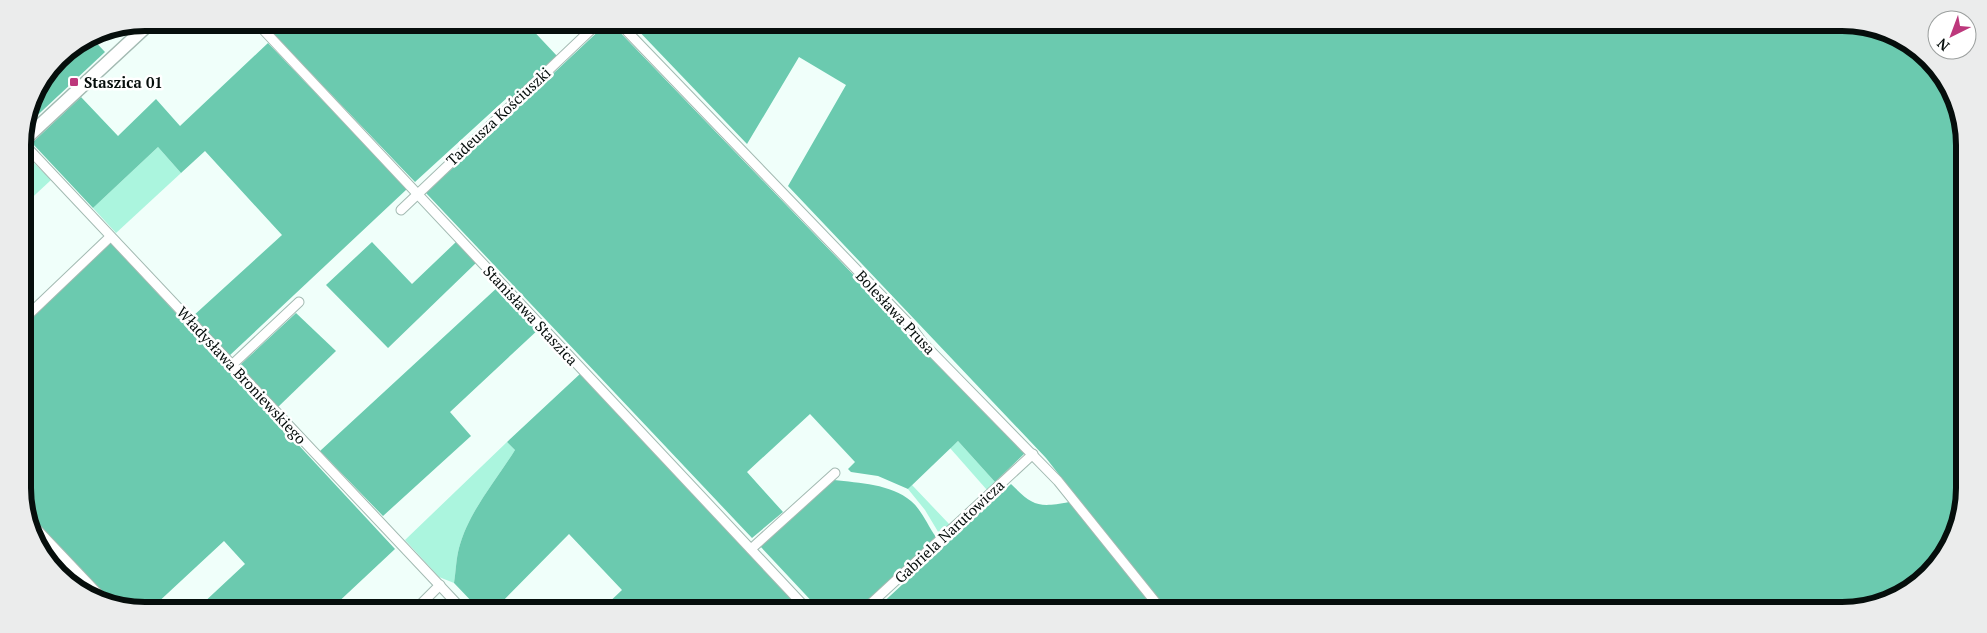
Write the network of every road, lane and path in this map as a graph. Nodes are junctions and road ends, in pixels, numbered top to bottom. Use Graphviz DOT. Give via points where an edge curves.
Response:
graph roads {
  1 [pos="140,31"];
  2 [pos="265,31"];
  3 [pos="589,31"];
  4 [pos="627,31"];
  5 [pos="32,134"];
  6 [pos="31,151"];
  7 [pos="416,192"];
  8 [pos="400,210"];
  9 [pos="110,236"];
  10 [pos="299,302"];
  11 [pos="31,311"];
  12 [pos="233,364"];
  13 [pos="1032,454"];
  14 [pos="835,473"];
  15 [pos="46,544"];
  16 [pos="751,548"];
  17 [pos="440,585"];
  18 [pos="91,588"];
  19 [pos="423,602"];
  20 [pos="455,602"];
  21 [pos="800,602"];
  22 [pos="872,602"];
  23 [pos="1155,602"];
  1 -- 5 [label="street"];
  2 -- 7 [label="street, Stanisława Staszica"];
  3 -- 7 [label="street, Tadeusza Kościuszki"];
  4 -- 13 [label="street, Bolesława Prusa"];
  6 -- 9 [label="street, Władysława Broniewskiego"];
  7 -- 8 [label="street, Tadeusza Kościuszki"];
  7 -- 16 [label="street, Stanisława Staszica"];
  9 -- 11 [label="street"];
  9 -- 12 [label="street, Władysława Broniewskiego"];
  10 -- 12 [label="street"];
  12 -- 17 [label="street, Władysława Broniewskiego"];
  13 -- 22 [label="street, Gabriela Narutowicza"];
  13 -- 23 [label="street, Bolesława Prusa" via="1091,520"];
  14 -- 16 [label="street"];
  15 -- 18 [label="street"];
  16 -- 21 [label="street, Stanisława Staszica"];
  17 -- 19 [label="street"];
  17 -- 20 [label="street, Władysława Broniewskiego"];
}
